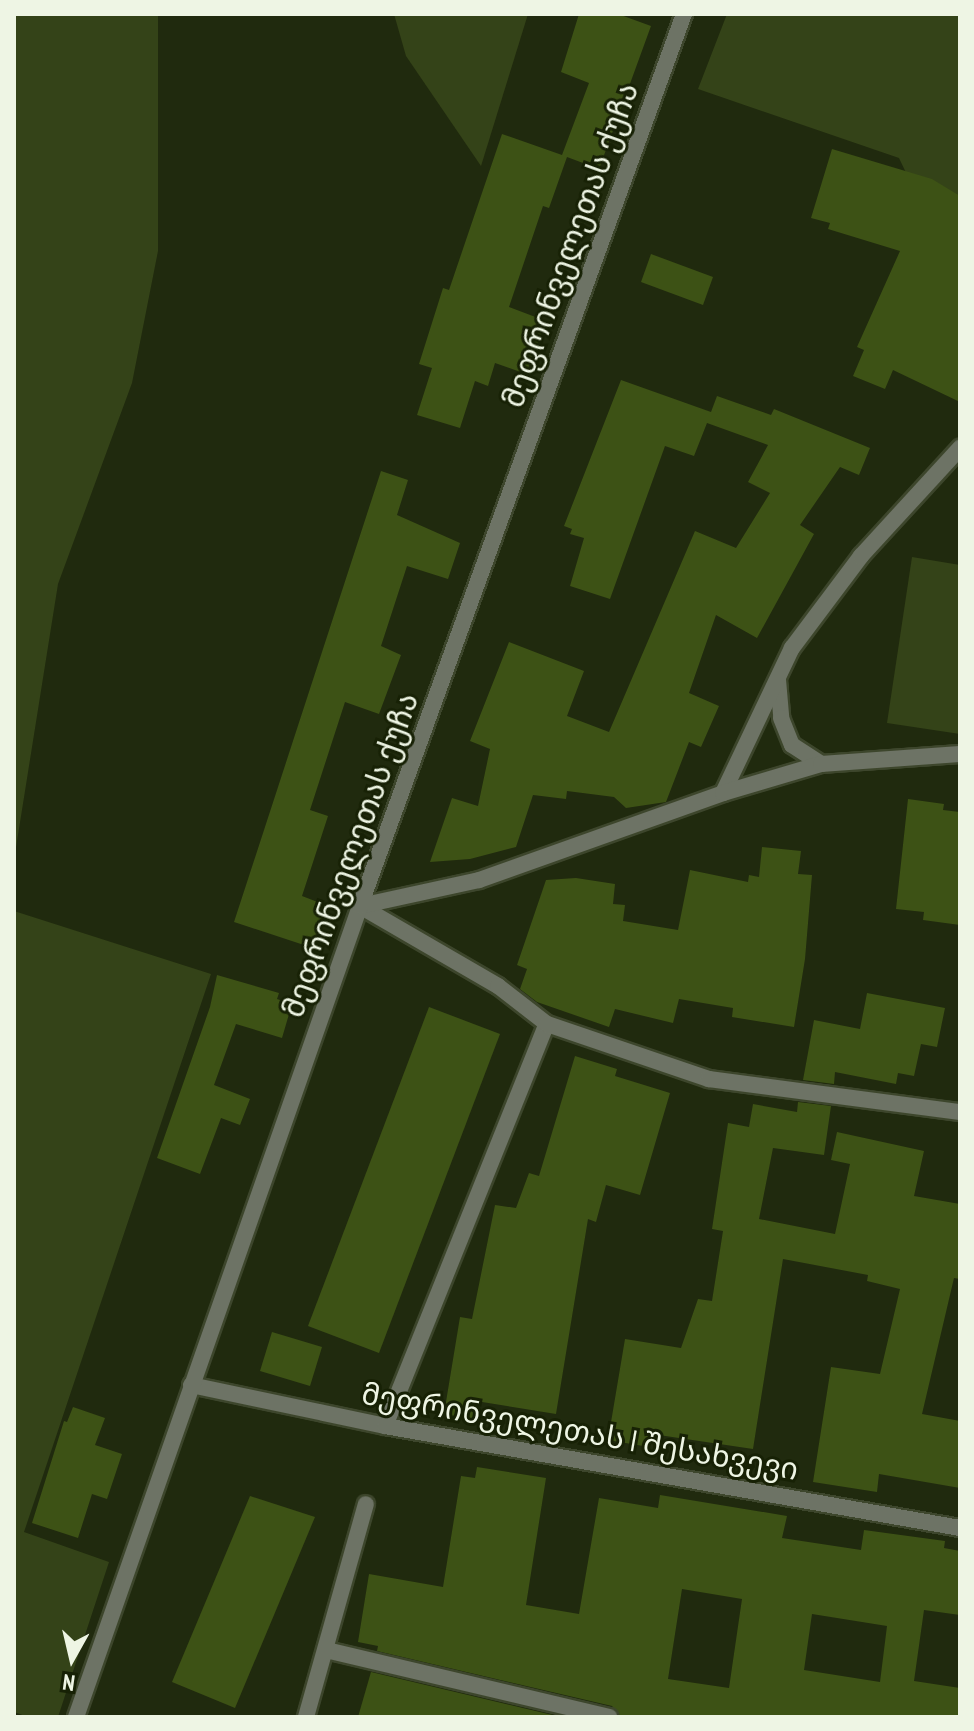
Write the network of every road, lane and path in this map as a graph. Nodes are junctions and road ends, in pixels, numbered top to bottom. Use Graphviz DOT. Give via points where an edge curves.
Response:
graph roads {
  1 [pos="684,14"];
  2 [pos="960,448"];
  3 [pos="778,678"];
  4 [pos="960,754"];
  5 [pos="821,764"];
  6 [pos="723,793"];
  7 [pos="360,906"];
  8 [pos="547,1024"];
  9 [pos="960,1112"];
  10 [pos="191,1385"];
  11 [pos="385,1426"];
  12 [pos="366,1504"];
  13 [pos="960,1528"];
  14 [pos="326,1650"];
  15 [pos="76,1717"];
  16 [pos="306,1717"];
  17 [pos="609,1717"];
  1 -- 7 [label="street, მეფრინველეთას ქუჩა"];
  2 -- 3 [label="street" via="861,556 792,648"];
  3 -- 5 [label="street" via="781,718 792,745"];
  3 -- 6 [label="street"];
  4 -- 5 [label="street"];
  5 -- 6 [label="street"];
  6 -- 7 [label="street" via="479,880"];
  7 -- 8 [label="street" via="498,986"];
  7 -- 10 [label="street, მეფრინველეთას ქუჩა"];
  8 -- 9 [label="street" via="709,1079"];
  8 -- 11 [label="street"];
  10 -- 11 [label="street, მეფრინველეთას I შესახვევი"];
  10 -- 15 [label="street, მეფრინველეთას ქუჩა"];
  11 -- 13 [label="street, მეფრინველეთას I შესახვევი"];
  12 -- 14 [label="street"];
  14 -- 16 [label="street"];
  14 -- 17 [label="street"];
}
